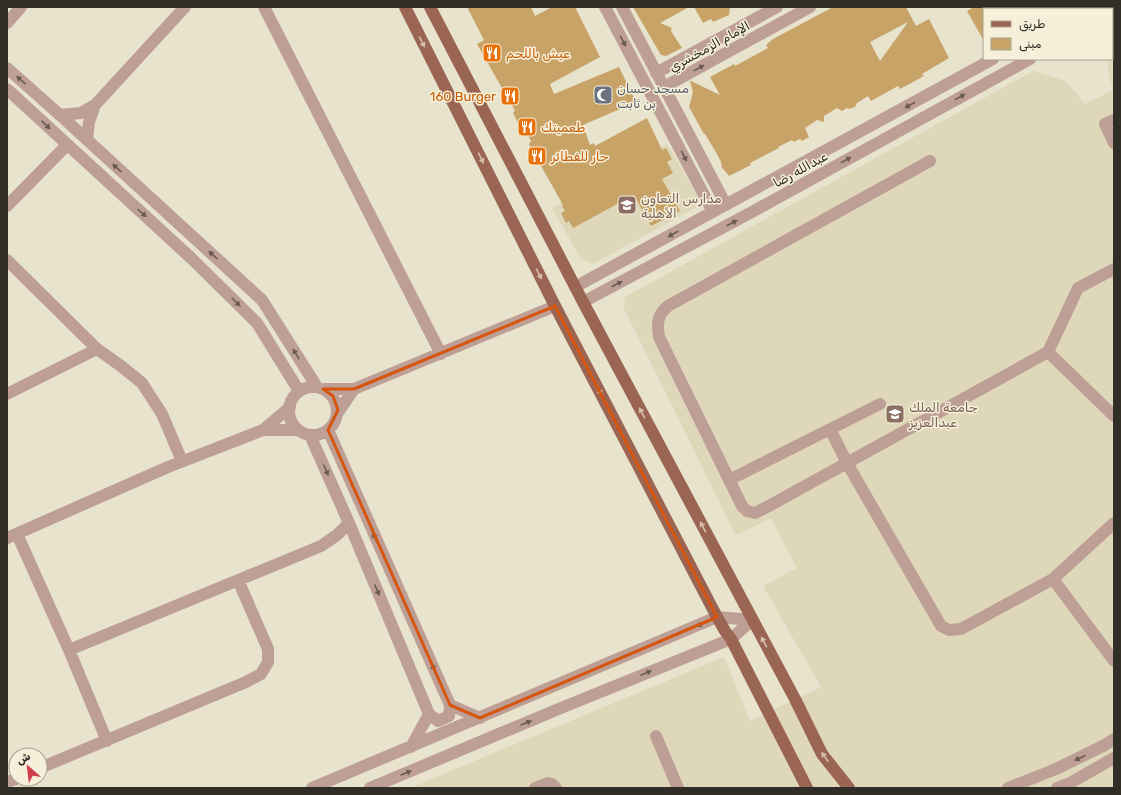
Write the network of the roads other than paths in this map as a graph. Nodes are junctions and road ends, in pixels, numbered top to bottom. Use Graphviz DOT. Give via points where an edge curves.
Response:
graph roads {
  1 [pos="21,7"];
  2 [pos="185,7"];
  3 [pos="264,7"];
  4 [pos="405,7"];
  5 [pos="430,7"];
  6 [pos="605,7"];
  7 [pos="622,7"];
  8 [pos="777,7"];
  9 [pos="810,7"];
  10 [pos="7,23"];
  11 [pos="991,60"];
  12 [pos="1028,60"];
  13 [pos="7,68"];
  14 [pos="656,73"];
  15 [pos="664,87"];
  16 [pos="7,89"];
  17 [pos="95,105"];
  18 [pos="60,115"];
  19 [pos="1114,120"];
  20 [pos="87,140"];
  21 [pos="1114,143"];
  22 [pos="67,145"];
  23 [pos="930,161"];
  24 [pos="742,197"];
  25 [pos="726,205"];
  26 [pos="7,206"];
  27 [pos="713,212"];
  28 [pos="752,212"];
  29 [pos="7,260"];
  30 [pos="1114,269"];
  31 [pos="575,287"];
  32 [pos="583,302"];
  33 [pos="555,306"];
  34 [pos="97,349"];
  35 [pos="1048,352"];
  36 [pos="441,354"];
  37 [pos="320,388"];
  38 [pos="354,389"];
  39 [pos="299,391"];
  40 [pos="7,394"];
  41 [pos="880,404"];
  42 [pos="290,407"];
  43 [pos="337,414"];
  44 [pos="1114,416"];
  45 [pos="830,429"];
  46 [pos="263,430"];
  47 [pos="298,430"];
  48 [pos="328,430"];
  49 [pos="310,435"];
  50 [pos="182,461"];
  51 [pos="847,463"];
  52 [pos="729,480"];
  53 [pos="349,523"];
  54 [pos="1114,523"];
  55 [pos="12,536"];
  56 [pos="1053,579"];
  57 [pos="238,580"];
  58 [pos="717,617"];
  59 [pos="752,620"];
  60 [pos="731,639"];
  61 [pos="69,650"];
  62 [pos="1114,661"];
  63 [pos="450,705"];
  64 [pos="429,714"];
  65 [pos="480,718"];
  66 [pos="656,736"];
  67 [pos="1114,739"];
  68 [pos="106,740"];
  69 [pos="411,747"];
  70 [pos="1114,758"];
  71 [pos="48,765"];
  72 [pos="312,788"];
  73 [pos="370,788"];
  74 [pos="535,788"];
  75 [pos="556,788"];
  76 [pos="678,788"];
  77 [pos="807,788"];
  78 [pos="849,788"];
  79 [pos="1008,788"];
  80 [pos="1057,788"];
  1 -- 10 [label="street"];
  2 -- 17 [label="street"];
  3 -- 36 [label="street"];
  4 -- 33 [label="main road, one-way"];
  5 -- 31 [label="main road"];
  6 -- 27 [label="street, one-way"];
  7 -- 14 [label="street"];
  8 -- 14 [label="street, الإمام الزمخشري"];
  15 -- 9 [label="street, الإمام الزمخشري, one-way"];
  11 -- 24 [label="street, عبدالله رضا, one-way"];
  28 -- 12 [label="street, عبدالله رضا, one-way"];
  18 -- 13 [label="street, one-way"];
  14 -- 15 [label="street"];
  15 -- 25 [label="street"];
  16 -- 22 [label="street, one-way"];
  17 -- 18 [label="street" via="81,113"];
  17 -- 20 [label="street" via="89,122"];
  18 -- 20 [label="street"];
  19 -- 21 [label="street" via="1105,124"];
  37 -- 20 [label="street, one-way" via="262,300"];
  22 -- 26 [label="street"];
  22 -- 39 [label="street, one-way" via="191,258 257,323"];
  23 -- 52 [label="street" via="662,311 657,324 659,337"];
  24 -- 25 [label="street, عبدالله رضا"];
  24 -- 28 [label="street"];
  25 -- 27 [label="street, عبدالله رضا"];
  27 -- 31 [label="street, عبدالله رضا, one-way"];
  32 -- 28 [label="street, عبدالله رضا, one-way"];
  29 -- 34 [label="street"];
  30 -- 35 [label="street" via="1078,288"];
  31 -- 32 [label="main road"];
  59 -- 32 [label="main road, one-way"];
  33 -- 36 [label="street"];
  33 -- 58 [label="main road, one-way"];
  34 -- 40 [label="street"];
  34 -- 50 [label="street" via="142,382 162,414"];
  35 -- 44 [label="street"];
  35 -- 51 [label="street"];
  36 -- 38 [label="street"];
  37 -- 38 [label="street"];
  37 -- 39 [label="street" via="311,387"];
  37 -- 43 [label="street" via="333,396"];
  38 -- 43 [label="street"];
  39 -- 42 [label="street" via="291,401"];
  41 -- 45 [label="street"];
  42 -- 46 [label="street"];
  42 -- 47 [label="street" via="289,414"];
  43 -- 48 [label="street" via="336,420"];
  45 -- 51 [label="street"];
  45 -- 52 [label="street"];
  46 -- 47 [label="street"];
  46 -- 50 [label="street"];
  47 -- 49 [label="street"];
  48 -- 49 [label="street"];
  63 -- 48 [label="street, one-way"];
  49 -- 53 [label="street, one-way"];
  50 -- 55 [label="street"];
  51 -- 52 [label="street" via="755,513 747,511 742,506"];
  51 -- 56 [label="street" via="940,626 949,630 961,629"];
  53 -- 57 [label="street" via="321,546"];
  53 -- 64 [label="street, one-way"];
  54 -- 56 [label="street"];
  55 -- 61 [label="street"];
  56 -- 62 [label="street"];
  57 -- 61 [label="street"];
  57 -- 68 [label="street" via="268,649 268,662 261,674"];
  58 -- 59 [label="street"];
  58 -- 60 [label="main road"];
  58 -- 65 [label="street, one-way"];
  59 -- 60 [label="street"];
  78 -- 59 [label="main road, one-way" via="822,754"];
  73 -- 60 [label="street, one-way"];
  60 -- 77 [label="main road"];
  61 -- 68 [label="street"];
  63 -- 64 [label="street" via="449,716 438,721"];
  63 -- 65 [label="street"];
  64 -- 69 [label="street"];
  65 -- 69 [label="street"];
  66 -- 76 [label="street"];
  67 -- 79 [label="street, one-way" via="1056,769"];
  68 -- 71 [label="street"];
  69 -- 72 [label="street"];
  70 -- 80 [label="street"];
  74 -- 75 [label="street" via="548,783"];
}
